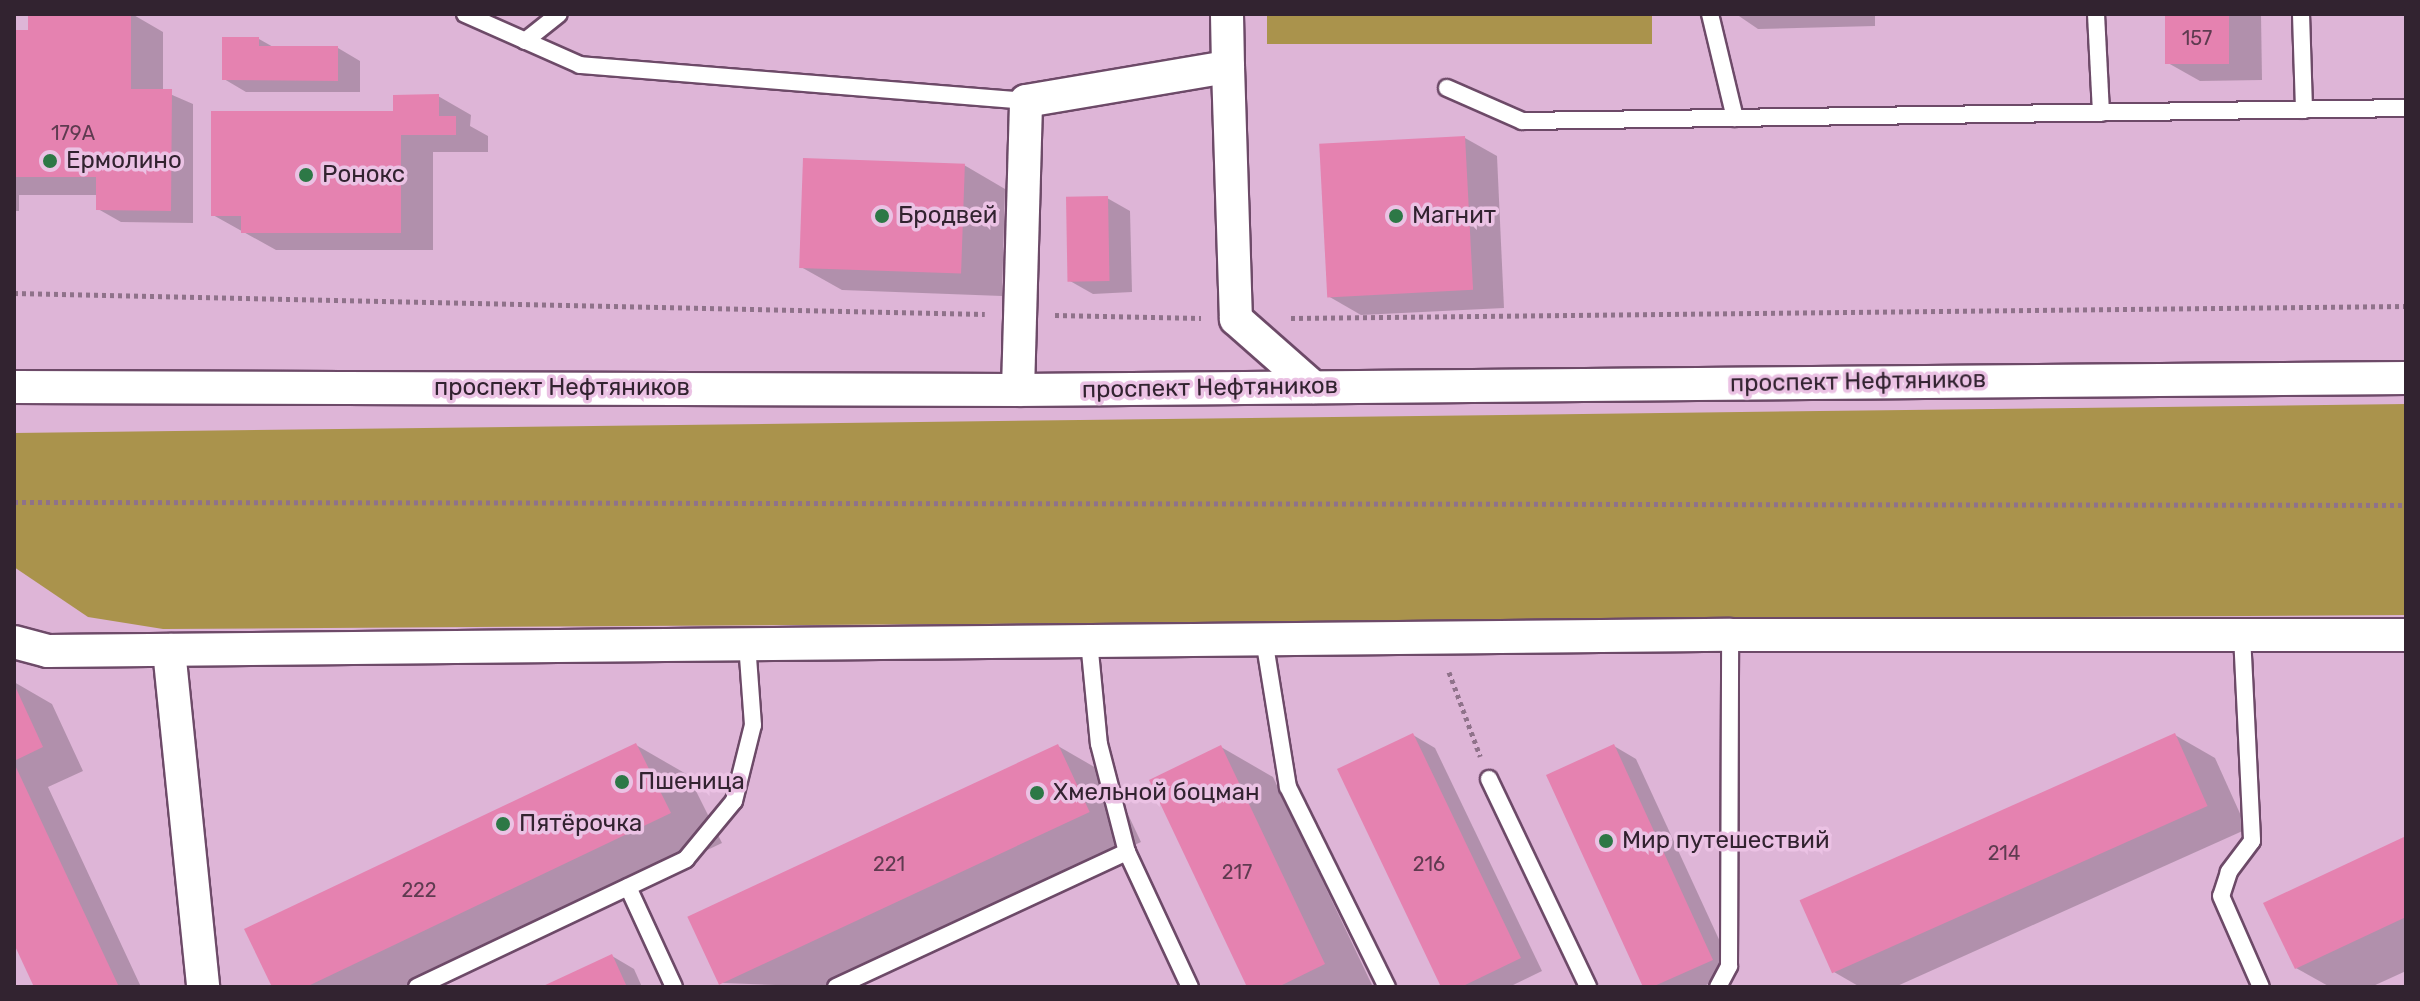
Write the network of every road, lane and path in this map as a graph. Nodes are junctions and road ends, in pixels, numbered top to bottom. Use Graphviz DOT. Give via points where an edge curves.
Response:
graph roads {
  1 [pos="465,14"];
  2 [pos="559,14"];
  3 [pos="1227,14"];
  4 [pos="1710,14"];
  5 [pos="2096,14"];
  6 [pos="2301,14"];
  7 [pos="525,41"];
  8 [pos="1228,67"];
  9 [pos="1447,88"];
  10 [pos="1026,101"];
  11 [pos="2406,108"];
  12 [pos="2304,110"];
  13 [pos="2101,113"];
  14 [pos="1735,118"];
  15 [pos="14,293"];
  16 [pos="2406,306"];
  17 [pos="1020,315"];
  18 [pos="1236,319"];
  19 [pos="2406,378"];
  20 [pos="14,387"];
  21 [pos="1313,387"];
  22 [pos="1018,390"];
  23 [pos="14,502"];
  24 [pos="2406,505"];
  25 [pos="1730,635"];
  26 [pos="2242,635"];
  27 [pos="2406,635"];
  28 [pos="1436,638"];
  29 [pos="1264,639"];
  30 [pos="1089,641"];
  31 [pos="14,642"];
  32 [pos="747,644"];
  33 [pos="169,650"];
  34 [pos="1489,779"];
  35 [pos="1127,852"];
  36 [pos="628,887"];
  37 [pos="203,987"];
  38 [pos="417,987"];
  39 [pos="674,987"];
  40 [pos="836,987"];
  41 [pos="1190,987"];
  42 [pos="1387,987"];
  43 [pos="1588,987"];
  44 [pos="1718,987"];
  45 [pos="2261,987"];
  1 -- 7 [label="lane"];
  2 -- 7 [label="lane"];
  3 -- 8 [label="street"];
  4 -- 14 [label="lane"];
  5 -- 13 [label="lane"];
  6 -- 12 [label="lane"];
  7 -- 10 [label="lane" via="580,65"];
  8 -- 10 [label="street"];
  8 -- 18 [label="street"];
  9 -- 14 [label="lane" via="1522,121"];
  10 -- 17 [label="street"];
  11 -- 12 [label="lane"];
  12 -- 13 [label="lane"];
  13 -- 14 [label="lane"];
  15 -- 17 [label="path"];
  16 -- 18 [label="path"];
  17 -- 18 [label="path"];
  17 -- 22 [label="street"];
  18 -- 21 [label="street"];
  19 -- 21 [label="street, проспект Нефтяников"];
  20 -- 22 [label="street, проспект Нефтяников"];
  21 -- 22 [label="street, проспект Нефтяников"];
  23 -- 24 [label="path"];
  25 -- 26 [label="street"];
  25 -- 28 [label="street"];
  25 -- 44 [label="lane" via="1729,966"];
  26 -- 27 [label="street"];
  26 -- 45 [label="lane" via="2252,841 2229,872 2221,896"];
  28 -- 29 [label="street"];
  28 -- 34 [label="path"];
  29 -- 30 [label="street"];
  29 -- 42 [label="lane" via="1288,787"];
  30 -- 32 [label="street"];
  30 -- 35 [label="lane" via="1099,744"];
  31 -- 33 [label="street" via="48,651"];
  32 -- 33 [label="street"];
  32 -- 36 [label="lane" via="753,725 734,801 686,859"];
  33 -- 37 [label="street"];
  34 -- 43 [label="lane"];
  35 -- 40 [label="lane"];
  35 -- 41 [label="lane"];
  36 -- 38 [label="lane"];
  36 -- 39 [label="lane"];
}
